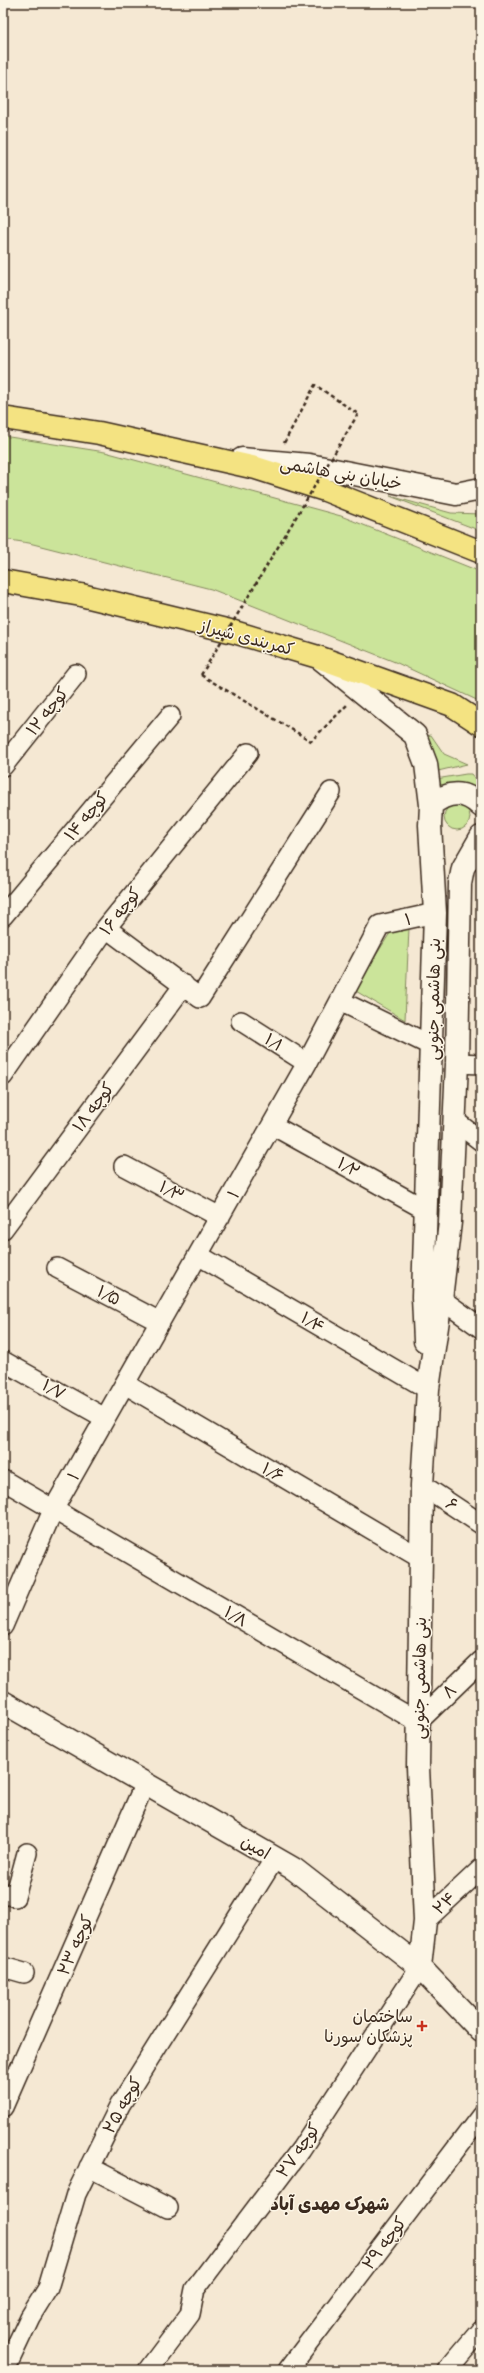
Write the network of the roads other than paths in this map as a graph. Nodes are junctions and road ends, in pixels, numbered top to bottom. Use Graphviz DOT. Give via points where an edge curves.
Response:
graph roads {
  1 [pos="3,418"];
  2 [pos="199,455"];
  3 [pos="481,489"];
  4 [pos="481,552"];
  5 [pos="3,581"];
  6 [pos="318,657"];
  7 [pos="76,674"];
  8 [pos="170,716"];
  9 [pos="481,724"];
  10 [pos="248,753"];
  11 [pos="3,766"];
  12 [pos="331,792"];
  13 [pos="431,805"];
  14 [pos="481,806"];
  15 [pos="481,837"];
  16 [pos="435,913"];
  17 [pos="3,916"];
  18 [pos="106,928"];
  19 [pos="184,986"];
  20 [pos="340,1000"];
  21 [pos="241,1021"];
  22 [pos="432,1046"];
  23 [pos="307,1063"];
  24 [pos="458,1063"];
  25 [pos="481,1064"];
  26 [pos="3,1076"];
  27 [pos="455,1121"];
  28 [pos="272,1125"];
  29 [pos="481,1141"];
  30 [pos="124,1166"];
  31 [pos="426,1210"];
  32 [pos="220,1217"];
  33 [pos="3,1229"];
  34 [pos="198,1255"];
  35 [pos="57,1268"];
  36 [pos="441,1299"];
  37 [pos="160,1322"];
  38 [pos="481,1328"];
  39 [pos="3,1361"];
  40 [pos="125,1384"];
  41 [pos="428,1390"];
  42 [pos="105,1418"];
  43 [pos="3,1480"];
  44 [pos="422,1485"];
  45 [pos="53,1510"];
  46 [pos="481,1524"];
  47 [pos="422,1559"];
  48 [pos="3,1626"];
  49 [pos="481,1661"];
  50 [pos="3,1702"];
  51 [pos="418,1722"];
  52 [pos="146,1783"];
  53 [pos="27,1853"];
  54 [pos="275,1858"];
  55 [pos="481,1869"];
  56 [pos="3,1894"];
  57 [pos="425,1921"];
  58 [pos="3,1967"];
  59 [pos="420,1967"];
  60 [pos="24,1973"];
  61 [pos="481,2031"];
  62 [pos="3,2107"];
  63 [pos="481,2116"];
  64 [pos="89,2167"];
  65 [pos="168,2208"];
  66 [pos="481,2330"];
  67 [pos="4,2370"];
  68 [pos="148,2370"];
  69 [pos="288,2370"];
  70 [pos="446,2370"];
  1 -- 2 [label="highway" via="98,433"];
  2 -- 3 [label="street, خیابان بنی هاشمی" via="309,465 456,494"];
  2 -- 4 [label="highway" via="256,468 325,490"];
  5 -- 6 [label="highway, کمربندی شیراز" via="89,597 234,632"];
  6 -- 9 [label="highway, کمربندی شیراز" via="452,705"];
  6 -- 13 [label="street, بنی هاشمی جنوبی" via="415,735 426,764"];
  7 -- 11 [label="street, کوچه ۱۲"];
  8 -- 17 [label="street, کوچه ۱۴"];
  10 -- 18 [label="street, کوچه ۱۶"];
  12 -- 19 [label="street" via="200,998"];
  13 -- 14 [label="street" via="449,794 462,794 473,798"];
  13 -- 16 [label="street, بنی هاشمی جنوبی"];
  15 -- 24 [label="street, بنی هاشمی جنوبی" via="463,868 460,883"];
  16 -- 20 [label="street, ۱" via="380,925"];
  16 -- 22 [label="street, بنی هاشمی جنوبی"];
  18 -- 19 [label="street"];
  18 -- 26 [label="street, کوچه ۱۶"];
  19 -- 33 [label="street, کوچه ۱۸"];
  20 -- 22 [label="street"];
  20 -- 23 [label="street, ۱"];
  21 -- 23 [label="street, ۱/۱"];
  22 -- 31 [label="street, بنی هاشمی جنوبی"];
  23 -- 28 [label="street, ۱"];
  24 -- 25 [label="street"];
  24 -- 27 [label="street, بنی هاشمی جنوبی"];
  27 -- 29 [label="street"];
  27 -- 36 [label="street, بنی هاشمی جنوبی" via="450,1222"];
  28 -- 31 [label="street, ۱/۲"];
  28 -- 32 [label="street, ۱"];
  30 -- 32 [label="street, ۱/۳"];
  31 -- 41 [label="street, بنی هاشمی جنوبی" via="423,1296"];
  32 -- 34 [label="street, ۱"];
  34 -- 37 [label="street, ۱"];
  34 -- 41 [label="street, ۱/۴"];
  35 -- 37 [label="street, ۱/۵"];
  36 -- 38 [label="street"];
  36 -- 41 [label="street, بنی هاشمی جنوبی"];
  37 -- 40 [label="street, ۱"];
  39 -- 42 [label="street, ۱/۷"];
  40 -- 42 [label="street, ۱"];
  40 -- 47 [label="street, ۱/۶"];
  41 -- 44 [label="street, بنی هاشمی جنوبی"];
  42 -- 45 [label="street, ۱"];
  43 -- 45 [label="street, ۱/۸"];
  44 -- 46 [label="street, ۶"];
  44 -- 47 [label="street, بنی هاشمی جنوبی"];
  45 -- 48 [label="street, ۱"];
  45 -- 51 [label="street, ۱/۸"];
  47 -- 51 [label="street, بنی هاشمی جنوبی"];
  49 -- 51 [label="street, ۸"];
  50 -- 52 [label="street, امین"];
  51 -- 57 [label="street, بنی هاشمی جنوبی"];
  52 -- 54 [label="street, امین"];
  52 -- 62 [label="street, کوچه ۲۳"];
  53 -- 56 [label="street" via="15,1897"];
  54 -- 59 [label="street, امین" via="294,1869"];
  54 -- 64 [label="street, کوچه ۲۵" via="120,2104"];
  55 -- 57 [label="street, ۲۴"];
  57 -- 59 [label="street, بنی هاشمی جنوبی"];
  58 -- 60 [label="street"];
  59 -- 61 [label="street, امین"];
  59 -- 68 [label="street, کوچه ۲۷" via="300,2149 195,2289 190,2314"];
  63 -- 69 [label="street, کوچه ۲۹"];
  64 -- 65 [label="street"];
  64 -- 67 [label="street, کوچه ۲۵" via="76,2194 48,2288 30,2317"];
  66 -- 70 [label="street"];
}
